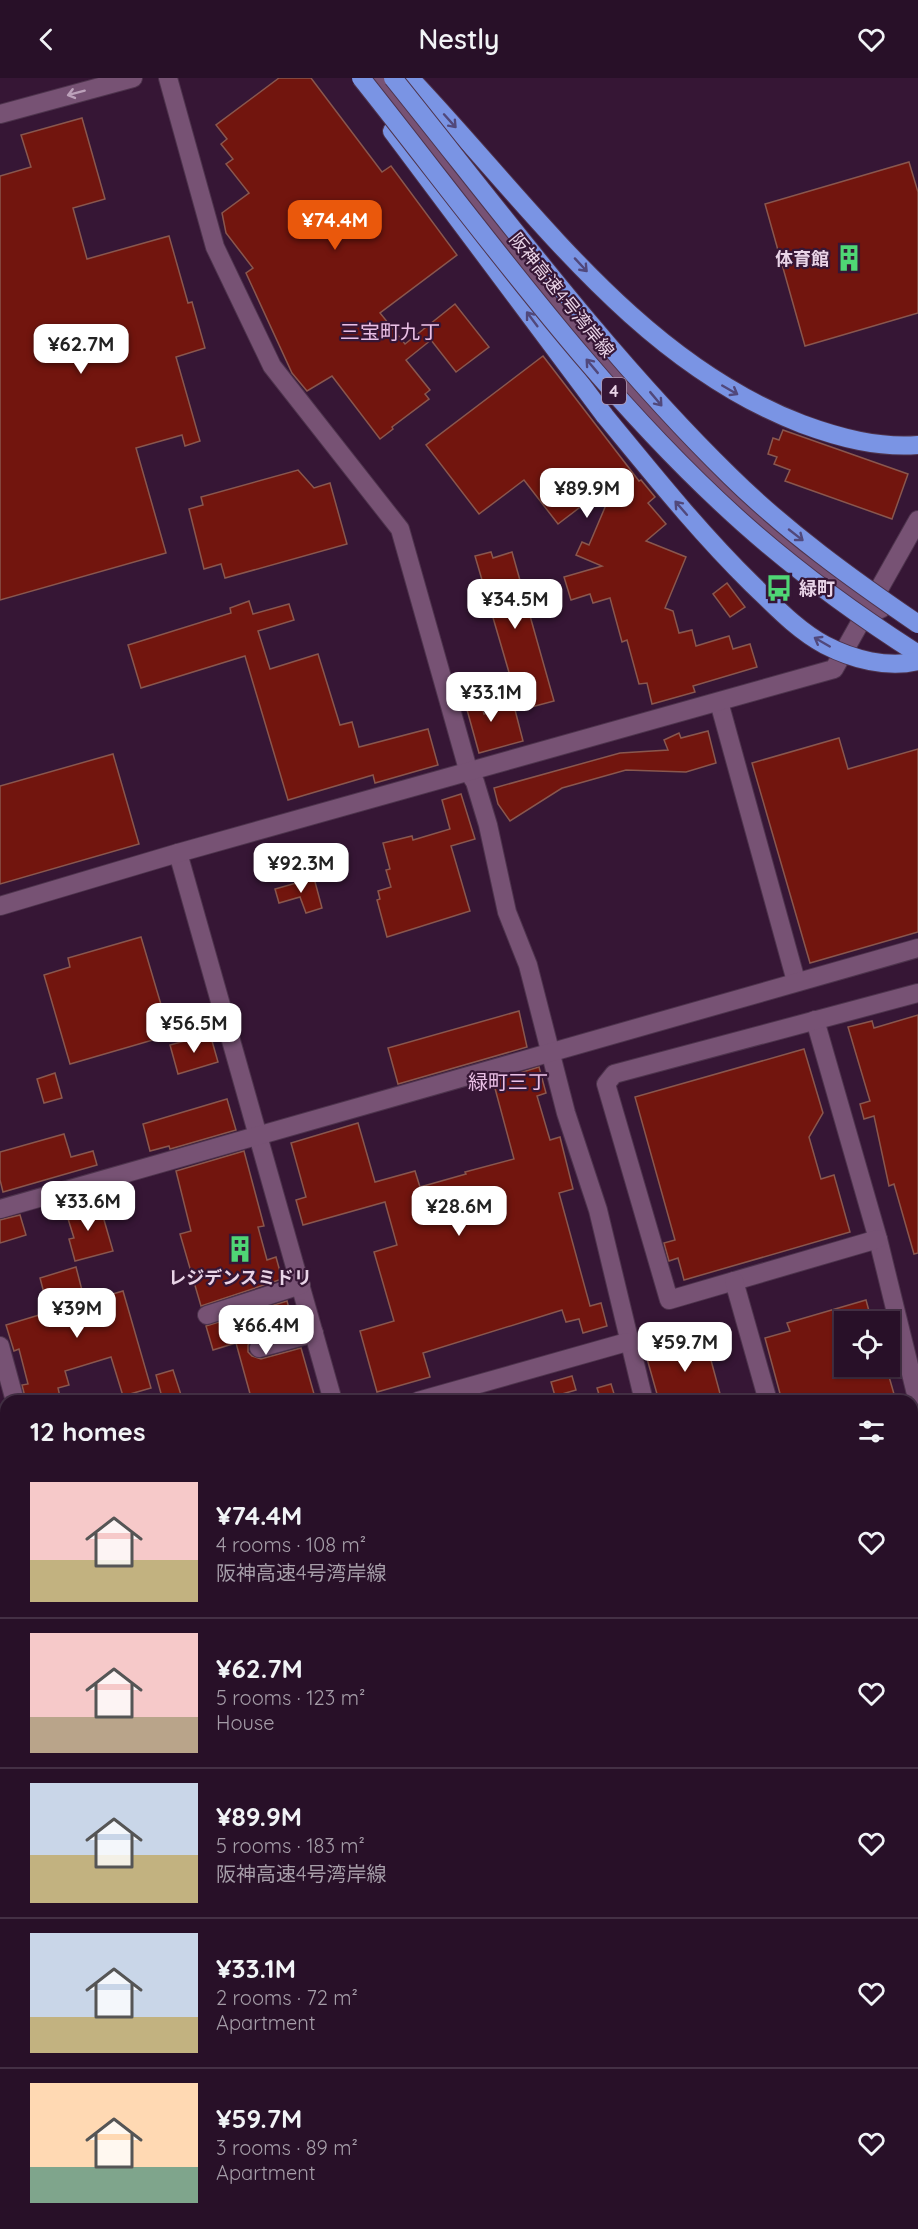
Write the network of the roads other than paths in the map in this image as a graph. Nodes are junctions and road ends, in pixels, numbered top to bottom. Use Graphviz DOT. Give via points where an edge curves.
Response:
graph roads {
  1 [pos="133,78"];
  2 [pos="168,78"];
  3 [pos="356,78"];
  4 [pos="361,78"];
  5 [pos="379,78"];
  6 [pos="393,78"];
  7 [pos="410,78"];
  8 [pos="0,114"];
  9 [pos="810,427"];
  10 [pos="918,432"];
  11 [pos="918,445"];
  12 [pos="918,520"];
  13 [pos="872,605"];
  14 [pos="918,625"];
  15 [pos="918,654"];
  16 [pos="918,661"];
  17 [pos="719,702"];
  18 [pos="469,773"];
  19 [pos="178,853"];
  20 [pos="0,906"];
  21 [pos="918,948"];
  22 [pos="796,981"];
  23 [pos="918,993"];
  24 [pos="815,1020"];
  25 [pos="551,1052"];
  26 [pos="259,1134"];
  27 [pos="0,1209"];
  28 [pos="878,1239"];
  29 [pos="734,1281"];
  30 [pos="301,1285"];
  31 [pos="207,1315"];
  32 [pos="314,1333"];
  33 [pos="627,1342"];
  34 [pos="0,1346"];
  35 [pos="260,1348"];
  36 [pos="13,1395"];
  37 [pos="331,1395"];
  38 [pos="439,1395"];
  39 [pos="642,1395"];
  40 [pos="766,1395"];
  41 [pos="916,1395"];
  1 -- 8 [label="street, one-way"];
  2 -- 18 [label="street" via="216,247 272,366 400,529"];
  16 -- 3 [label="highway, 4, one-way, bridge" via="888,664 826,645 781,612 741,574 604,416"];
  15 -- 4 [label="highway, 阪神高速4号湾岸線 / 4, one-way, bridge" via="791,563 679,460 592,366"];
  5 -- 13 [label="street" via="647,411 735,501 806,562"];
  6 -- 14 [label="highway, 阪神高速4号湾岸線 / 4, one-way, bridge" via="663,407 790,530"];
  7 -- 9 [label="highway, one-way" via="567,250 647,330 714,381"];
  9 -- 10 [label="highway" via="865,436"];
  9 -- 11 [label="highway" via="867,443"];
  12 -- 13 [label="street"];
  13 -- 14 [label="street"];
  13 -- 17 [label="street" via="834,669"];
  17 -- 18 [label="street"];
  17 -- 22 [label="street"];
  18 -- 19 [label="street"];
  18 -- 25 [label="street" via="476,782 504,903 528,965"];
  19 -- 20 [label="street"];
  19 -- 26 [label="street"];
  21 -- 22 [label="street"];
  22 -- 25 [label="street"];
  23 -- 24 [label="street"];
  24 -- 28 [label="street"];
  24 -- 29 [label="street" via="614,1074 606,1084 669,1300"];
  25 -- 26 [label="street"];
  25 -- 33 [label="street" via="566,1113 598,1210"];
  26 -- 27 [label="street"];
  26 -- 30 [label="street"];
  28 -- 29 [label="street"];
  28 -- 41 [label="street"];
  29 -- 40 [label="street"];
  30 -- 31 [label="street"];
  30 -- 32 [label="street"];
  32 -- 35 [label="street"];
  32 -- 37 [label="street"];
  33 -- 38 [label="street"];
  33 -- 39 [label="street"];
  34 -- 36 [label="street"];
}
